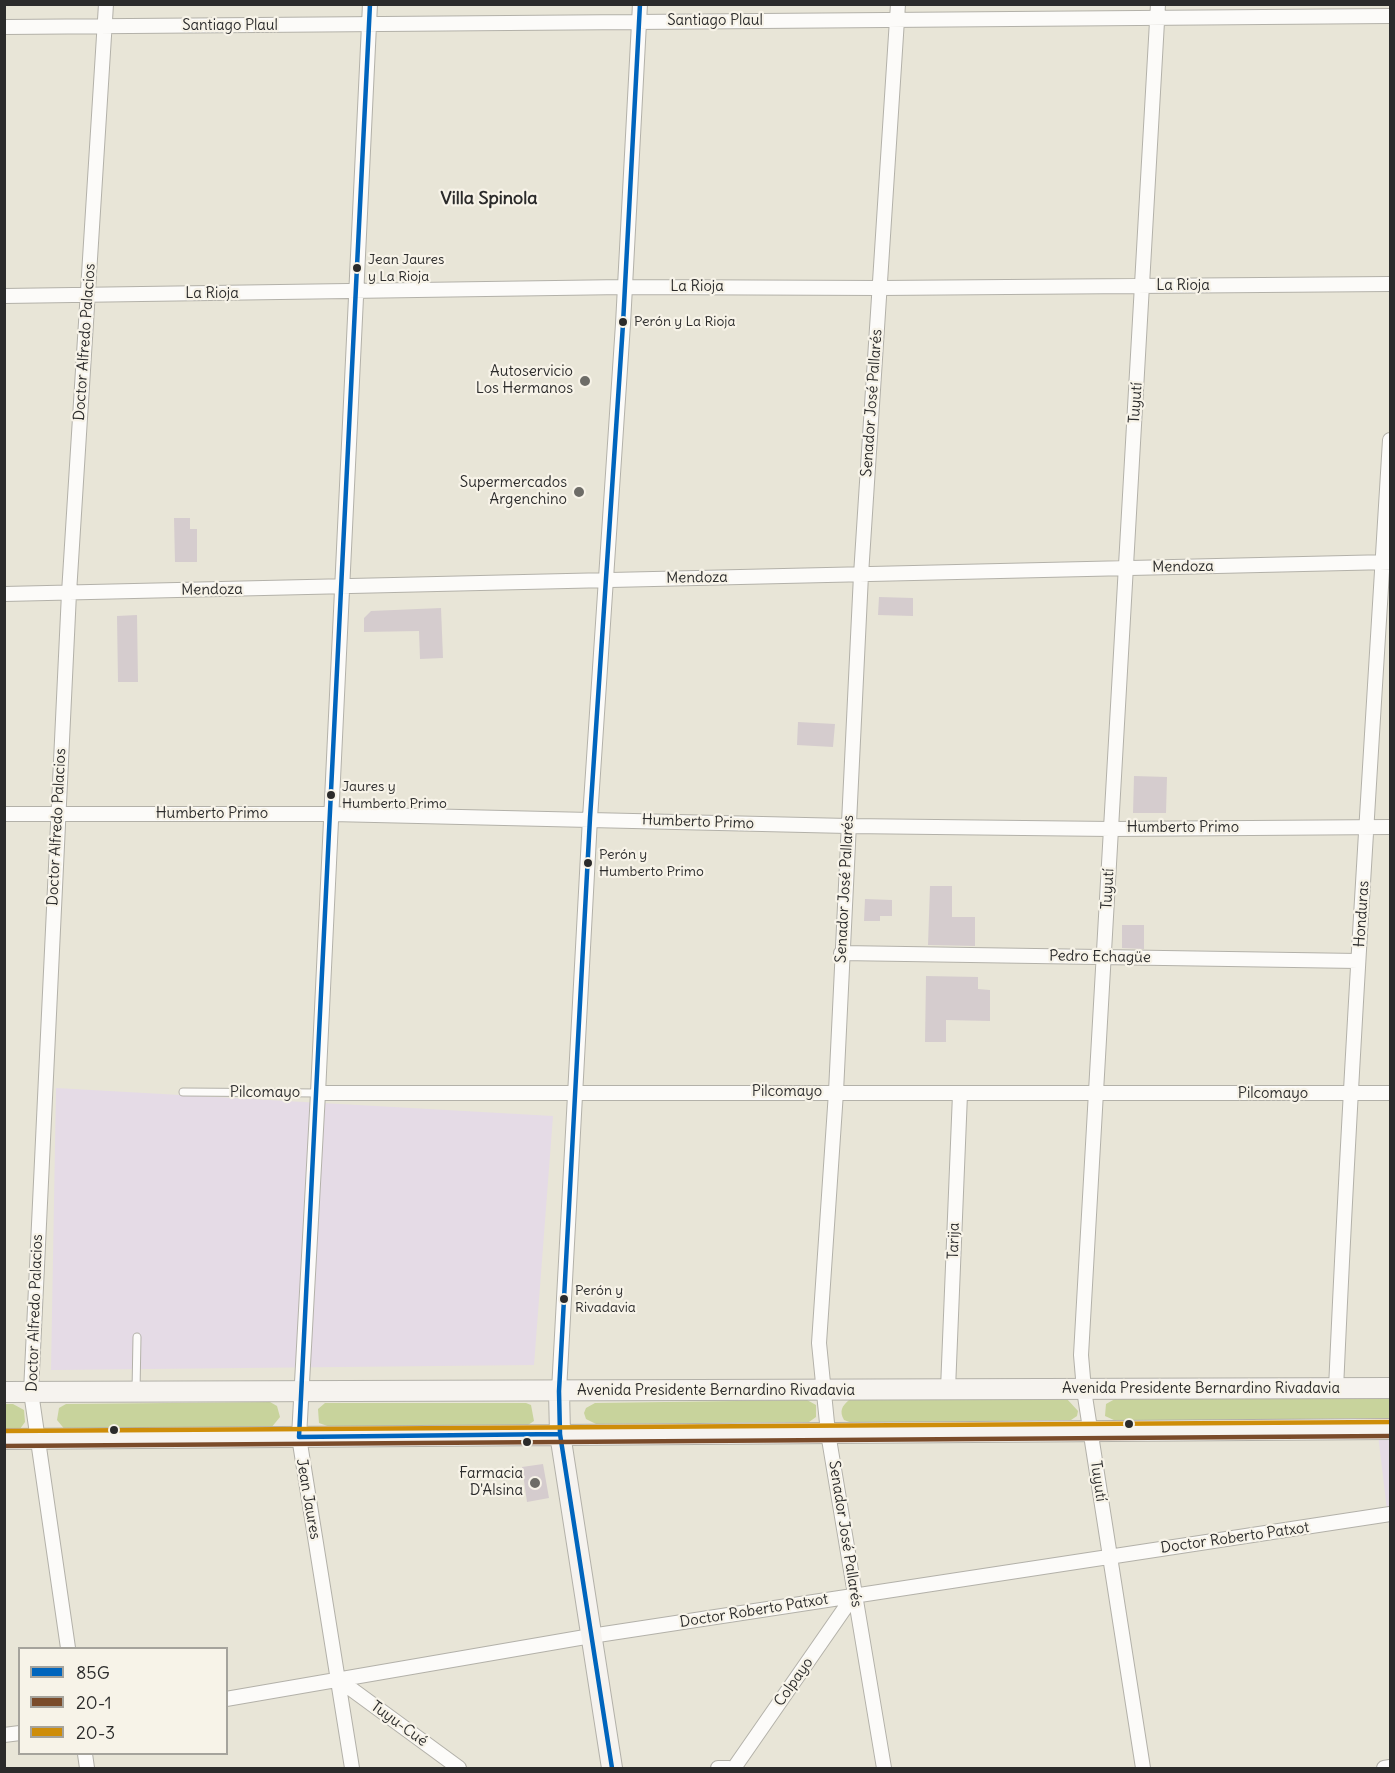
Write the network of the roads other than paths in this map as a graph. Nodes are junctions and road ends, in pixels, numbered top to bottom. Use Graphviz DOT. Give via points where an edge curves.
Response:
graph roads {
  1 [pos="106,4"];
  2 [pos="370,4"];
  3 [pos="640,4"];
  4 [pos="898,4"];
  5 [pos="1157,11"];
  6 [pos="1390,16"];
  7 [pos="897,20"];
  8 [pos="639,22"];
  9 [pos="369,24"];
  10 [pos="4,27"];
  11 [pos="105,27"];
  12 [pos="1390,284"];
  13 [pos="1144,286"];
  14 [pos="624,287"];
  15 [pos="880,288"];
  16 [pos="355,293"];
  17 [pos="88,294"];
  18 [pos="4,296"];
  19 [pos="1390,440"];
  20 [pos="1387,562"];
  21 [pos="1126,568"];
  22 [pos="861,574"];
  23 [pos="605,580"];
  24 [pos="343,587"];
  25 [pos="69,593"];
  26 [pos="4,594"];
  27 [pos="4,814"];
  28 [pos="58,814"];
  29 [pos="332,814"];
  30 [pos="590,818"];
  31 [pos="848,826"];
  32 [pos="1369,827"];
  33 [pos="1390,828"];
  34 [pos="1111,829"];
  35 [pos="841,953"];
  36 [pos="1104,957"];
  37 [pos="1358,961"];
  38 [pos="183,1092"];
  39 [pos="576,1092"];
  40 [pos="836,1092"];
  41 [pos="318,1093"];
  42 [pos="1350,1093"];
  43 [pos="1390,1093"];
  44 [pos="960,1094"];
  45 [pos="1095,1095"];
  46 [pos="137,1337"];
  47 [pos="1390,1388"];
  48 [pos="948,1389"];
  49 [pos="1336,1389"];
  50 [pos="823,1390"];
  51 [pos="1084,1390"];
  52 [pos="559,1391"];
  53 [pos="4,1392"];
  54 [pos="31,1392"];
  55 [pos="136,1392"];
  56 [pos="300,1392"];
  57 [pos="1390,1429"];
  58 [pos="1091,1431"];
  59 [pos="828,1433"];
  60 [pos="560,1434"];
  61 [pos="298,1437"];
  62 [pos="37,1438"];
  63 [pos="4,1439"];
  64 [pos="1390,1515"];
  65 [pos="1109,1556"];
  66 [pos="854,1595"];
  67 [pos="591,1636"];
  68 [pos="68,1647"];
  69 [pos="339,1680"];
  70 [pos="228,1699"];
  71 [pos="1390,1767"];
  72 [pos="352,1768"];
  73 [pos="459,1768"];
  74 [pos="612,1768"];
  75 [pos="717,1768"];
  76 [pos="729,1768"];
  77 [pos="734,1768"];
  78 [pos="884,1768"];
  79 [pos="1143,1768"];
  80 [pos="1384,1768"];
  1 -- 11 [label="street, Doctor Alfredo Palacios"];
  2 -- 9 [label="street, Jean Jaures"];
  3 -- 8 [label="street"];
  4 -- 7 [label="street, Senador José Pallarés"];
  5 -- 6 [label="street, Santiago Plaul"];
  5 -- 7 [label="street, Santiago Plaul"];
  5 -- 13 [label="street, Tuyutí"];
  7 -- 8 [label="street, Santiago Plaul"];
  7 -- 15 [label="street, Senador José Pallarés"];
  8 -- 9 [label="street, Santiago Plaul"];
  8 -- 14 [label="street"];
  9 -- 11 [label="street, Santiago Plaul"];
  9 -- 16 [label="street, Jean Jaures"];
  10 -- 11 [label="street, Santiago Plaul"];
  11 -- 17 [label="street, Doctor Alfredo Palacios"];
  12 -- 13 [label="street, La Rioja"];
  13 -- 15 [label="street, La Rioja"];
  13 -- 21 [label="street, Tuyutí"];
  14 -- 15 [label="street, La Rioja"];
  14 -- 16 [label="street, La Rioja"];
  14 -- 23 [label="street"];
  15 -- 22 [label="street, Senador José Pallarés"];
  16 -- 17 [label="street, La Rioja"];
  16 -- 24 [label="street, Jean Jaures"];
  17 -- 18 [label="street, La Rioja"];
  17 -- 25 [label="street, Doctor Alfredo Palacios"];
  19 -- 20 [label="street, Honduras"];
  20 -- 21 [label="street, Mendoza"];
  20 -- 32 [label="street, Honduras"];
  21 -- 22 [label="street, Mendoza"];
  21 -- 34 [label="street, Tuyutí"];
  22 -- 23 [label="street, Mendoza"];
  22 -- 31 [label="street, Senador José Pallarés"];
  23 -- 24 [label="street, Mendoza"];
  23 -- 30 [label="street"];
  24 -- 25 [label="street, Mendoza"];
  24 -- 29 [label="street, Jean Jaures"];
  25 -- 26 [label="street, Mendoza"];
  25 -- 28 [label="street, Doctor Alfredo Palacios"];
  27 -- 28 [label="street, Humberto Primo"];
  28 -- 29 [label="street, Humberto Primo"];
  28 -- 54 [label="street, Doctor Alfredo Palacios"];
  29 -- 30 [label="street, Humberto Primo"];
  29 -- 41 [label="street, Jean Jaures"];
  30 -- 31 [label="street, Humberto Primo"];
  30 -- 39 [label="street"];
  31 -- 34 [label="street, Humberto Primo"];
  31 -- 35 [label="street, Senador José Pallarés"];
  32 -- 33 [label="street, Humberto Primo"];
  32 -- 34 [label="street, Humberto Primo"];
  32 -- 37 [label="street, Honduras"];
  34 -- 36 [label="street, Tuyutí"];
  35 -- 36 [label="street, Pedro Echagüe"];
  35 -- 40 [label="street, Senador José Pallarés"];
  36 -- 37 [label="street, Pedro Echagüe"];
  36 -- 45 [label="street, Tuyutí"];
  37 -- 42 [label="street, Honduras"];
  38 -- 41 [label="lane, Pilcomayo"];
  39 -- 40 [label="street, Pilcomayo"];
  39 -- 41 [label="street, Pilcomayo"];
  39 -- 52 [label="street"];
  40 -- 44 [label="street, Pilcomayo"];
  40 -- 50 [label="street, Senador José Pallarés" via="819,1343"];
  41 -- 56 [label="street, Jean Jaures"];
  42 -- 43 [label="street, Pilcomayo"];
  42 -- 45 [label="street, Pilcomayo"];
  42 -- 49 [label="street, Honduras"];
  44 -- 45 [label="street, Pilcomayo"];
  44 -- 48 [label="street, Tarija"];
  45 -- 51 [label="street, Tuyutí" via="1081,1355"];
  46 -- 55 [label="lane"];
  47 -- 49 [label="main road, Avenida Presidente Bernardino Rivadavia"];
  48 -- 50 [label="main road, Avenida Presidente Bernardino Rivadavia"];
  48 -- 51 [label="main road, Avenida Presidente Bernardino Rivadavia"];
  49 -- 51 [label="main road, Avenida Presidente Bernardino Rivadavia"];
  50 -- 52 [label="main road, Avenida Presidente Bernardino Rivadavia"];
  50 -- 59 [label="street, Senador José Pallarés"];
  51 -- 58 [label="street, Tuyutí"];
  52 -- 56 [label="main road, Avenida Presidente Bernardino Rivadavia"];
  52 -- 60 [label="main road"];
  53 -- 54 [label="main road, Avenida Presidente Bernardino Rivadavia"];
  54 -- 55 [label="main road, Avenida Presidente Bernardino Rivadavia"];
  54 -- 62 [label="street, Doctor Alfredo Palacios"];
  55 -- 56 [label="main road, Avenida Presidente Bernardino Rivadavia"];
  56 -- 61 [label="street, Jean Jaures"];
  57 -- 58 [label="main road"];
  58 -- 59 [label="main road"];
  58 -- 65 [label="street, Tuyutí"];
  59 -- 60 [label="main road"];
  59 -- 66 [label="street, Senador José Pallarés"];
  60 -- 61 [label="main road"];
  60 -- 67 [label="main road"];
  61 -- 62 [label="main road"];
  61 -- 69 [label="street, Jean Jaures"];
  62 -- 63 [label="main road"];
  62 -- 68 [label="street, Doctor Alfredo Palacios"];
  64 -- 65 [label="street, Doctor Roberto Patxot"];
  65 -- 66 [label="street, Doctor Roberto Patxot"];
  65 -- 79 [label="street, Tuyutí"];
  66 -- 67 [label="street, Doctor Roberto Patxot"];
  66 -- 77 [label="street, Colpayo"];
  66 -- 78 [label="street, Senador José Pallarés"];
  67 -- 69 [label="street, Doctor Roberto Patxot"];
  67 -- 74 [label="main road"];
  69 -- 70 [label="street, Doctor Roberto Patxot"];
  69 -- 72 [label="street, Jean Jaures"];
  69 -- 73 [label="street, Tuyu-Cué"];
  71 -- 80 [label="street"];
  75 -- 76 [label="street"];
}
